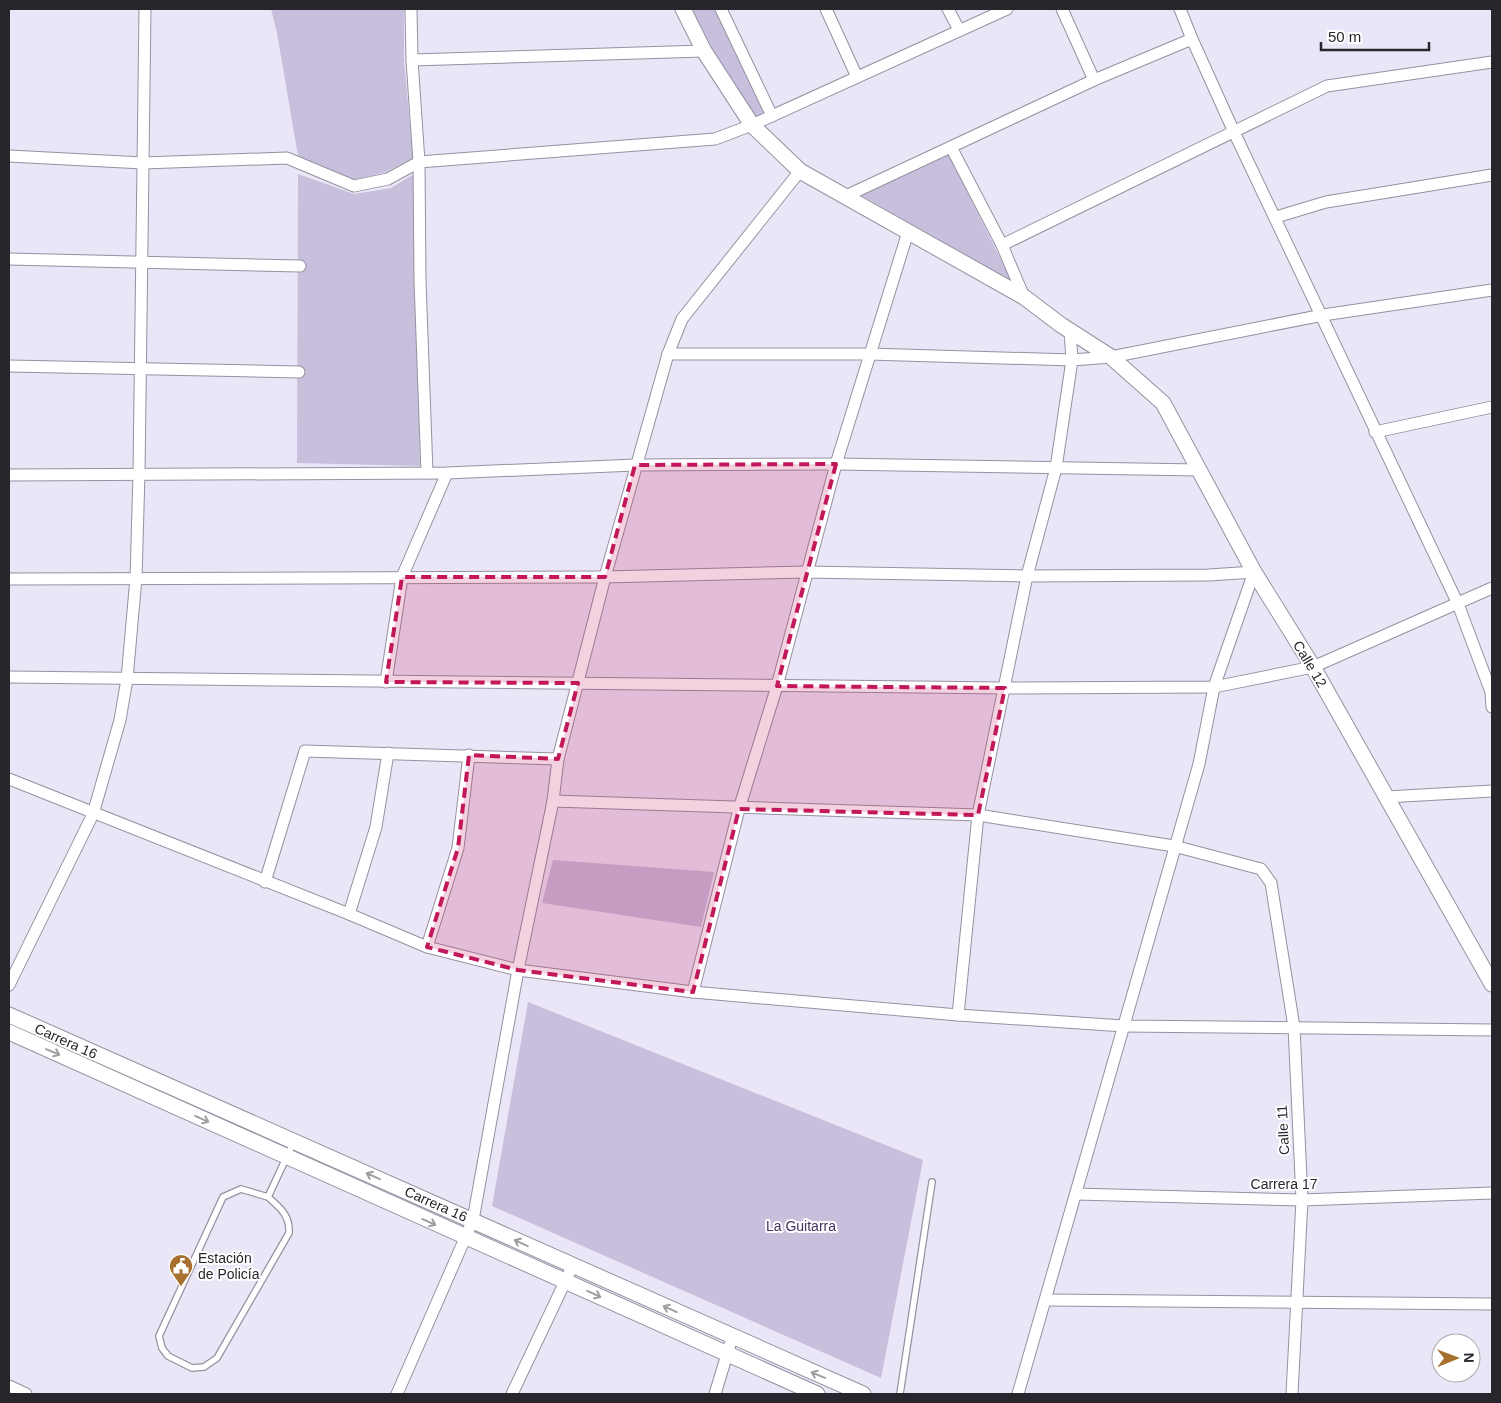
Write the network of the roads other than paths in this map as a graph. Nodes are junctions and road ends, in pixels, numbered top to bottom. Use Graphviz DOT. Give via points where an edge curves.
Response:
graph roads {
  1 [pos="145,9"];
  2 [pos="412,9"];
  3 [pos="683,9"];
  4 [pos="721,9"];
  5 [pos="826,9"];
  6 [pos="948,9"];
  7 [pos="1007,9"];
  8 [pos="1062,9"];
  9 [pos="1180,9"];
  10 [pos="958,30"];
  11 [pos="1192,39"];
  12 [pos="704,51"];
  13 [pos="412,60"];
  14 [pos="1492,62"];
  15 [pos="857,77"];
  16 [pos="1094,80"];
  17 [pos="772,116"];
  18 [pos="752,125"];
  19 [pos="1234,132"];
  20 [pos="951,147"];
  21 [pos="9,156"];
  22 [pos="418,162"];
  23 [pos="143,163"];
  24 [pos="800,171"];
  25 [pos="1492,175"];
  26 [pos="846,196"];
  27 [pos="1276,216"];
  28 [pos="908,232"];
  29 [pos="1002,245"];
  30 [pos="9,259"];
  31 [pos="142,262"];
  32 [pos="300,266"];
  33 [pos="1492,290"];
  34 [pos="1024,297"];
  35 [pos="1323,315"];
  36 [pos="1070,331"];
  37 [pos="668,354"];
  38 [pos="868,354"];
  39 [pos="1111,357"];
  40 [pos="1072,360"];
  41 [pos="9,366"];
  42 [pos="140,369"];
  43 [pos="299,372"];
  44 [pos="1492,407"];
  45 [pos="1375,432"];
  46 [pos="836,464"];
  47 [pos="635,466"];
  48 [pos="1056,468"];
  49 [pos="1199,470"];
  50 [pos="427,473"];
  51 [pos="139,474"];
  52 [pos="447,474"];
  53 [pos="9,475"];
  54 [pos="806,572"];
  55 [pos="1254,572"];
  56 [pos="1027,576"];
  57 [pos="402,577"];
  58 [pos="605,577"];
  59 [pos="9,578"];
  60 [pos="136,578"];
  61 [pos="1492,588"];
  62 [pos="1458,604"];
  63 [pos="1313,667"];
  64 [pos="9,677"];
  65 [pos="127,678"];
  66 [pos="386,682"];
  67 [pos="578,683"];
  68 [pos="777,686"];
  69 [pos="1214,687"];
  70 [pos="1005,688"];
  71 [pos="1492,692"];
  72 [pos="1492,707"];
  73 [pos="388,753"];
  74 [pos="469,755"];
  75 [pos="558,759"];
  76 [pos="9,779"];
  77 [pos="1492,792"];
  78 [pos="1386,797"];
  79 [pos="554,801"];
  80 [pos="739,809"];
  81 [pos="94,814"];
  82 [pos="978,815"];
  83 [pos="1174,846"];
  84 [pos="265,882"];
  85 [pos="349,914"];
  86 [pos="428,947"];
  87 [pos="518,970"];
  88 [pos="1492,984"];
  89 [pos="9,985"];
  90 [pos="693,992"];
  91 [pos="9,1015"];
  92 [pos="958,1015"];
  93 [pos="1124,1026"];
  94 [pos="1294,1027"];
  95 [pos="1492,1030"];
  96 [pos="9,1032"];
  97 [pos="294,1141"];
  98 [pos="286,1157"];
  99 [pos="932,1182"];
  100 [pos="1492,1193"];
  101 [pos="1076,1194"];
  102 [pos="268,1197"];
  103 [pos="1302,1200"];
  104 [pos="472,1220"];
  105 [pos="466,1239"];
  106 [pos="572,1267"];
  107 [pos="565,1281"];
  108 [pos="1046,1300"];
  109 [pos="1298,1303"];
  110 [pos="1492,1304"];
  111 [pos="732,1338"];
  112 [pos="727,1355"];
  113 [pos="397,1394"];
  114 [pos="512,1394"];
  115 [pos="715,1394"];
  116 [pos="817,1394"];
  117 [pos="863,1394"];
  118 [pos="900,1394"];
  119 [pos="1018,1394"];
  120 [pos="1292,1394"];
  1 -- 23 [label="street"];
  2 -- 13 [label="street"];
  3 -- 12 [label="main road, Calle 12"];
  4 -- 17 [label="street"];
  5 -- 15 [label="street"];
  6 -- 10 [label="street"];
  7 -- 10 [label="street"];
  8 -- 16 [label="street"];
  9 -- 11 [label="street"];
  10 -- 15 [label="street"];
  11 -- 16 [label="street"];
  11 -- 19 [label="street"];
  12 -- 13 [label="street"];
  12 -- 18 [label="main road, Calle 12"];
  13 -- 22 [label="street"];
  14 -- 19 [label="street" via="1327,86"];
  15 -- 17 [label="street"];
  16 -- 20 [label="street"];
  17 -- 18 [label="street"];
  18 -- 22 [label="street" via="715,139"];
  18 -- 24 [label="main road, Calle 12"];
  19 -- 27 [label="street"];
  19 -- 29 [label="street"];
  20 -- 26 [label="street"];
  20 -- 29 [label="street"];
  21 -- 23 [label="street"];
  22 -- 23 [label="street" via="388,179 354,186 287,158"];
  22 -- 50 [label="street"];
  23 -- 31 [label="street"];
  24 -- 26 [label="main road, Calle 12"];
  24 -- 37 [label="street" via="682,319"];
  25 -- 27 [label="street" via="1326,202"];
  26 -- 28 [label="main road, Calle 12"];
  27 -- 35 [label="street"];
  28 -- 34 [label="main road, Calle 12"];
  28 -- 38 [label="street"];
  29 -- 34 [label="street"];
  30 -- 31 [label="street"];
  31 -- 32 [label="street"];
  31 -- 42 [label="street"];
  33 -- 35 [label="street"];
  34 -- 36 [label="main road, Calle 12"];
  35 -- 39 [label="street"];
  35 -- 45 [label="street"];
  36 -- 39 [label="main road, Calle 12"];
  36 -- 40 [label="street"];
  37 -- 38 [label="street"];
  37 -- 47 [label="street"];
  38 -- 40 [label="street"];
  38 -- 46 [label="street"];
  39 -- 40 [label="street"];
  39 -- 49 [label="main road, Calle 12" via="1163,403"];
  40 -- 48 [label="street"];
  41 -- 42 [label="street"];
  42 -- 43 [label="street"];
  42 -- 51 [label="street"];
  44 -- 45 [label="street"];
  45 -- 62 [label="street"];
  46 -- 47 [label="street"];
  46 -- 48 [label="street"];
  46 -- 54 [label="street"];
  47 -- 52 [label="street"];
  47 -- 58 [label="street"];
  48 -- 49 [label="street"];
  48 -- 56 [label="street"];
  49 -- 55 [label="main road, Calle 12"];
  50 -- 51 [label="street"];
  50 -- 52 [label="street"];
  51 -- 53 [label="street"];
  51 -- 60 [label="street"];
  52 -- 57 [label="street"];
  54 -- 56 [label="street"];
  54 -- 58 [label="street"];
  54 -- 68 [label="street"];
  55 -- 56 [label="street"];
  55 -- 63 [label="main road, Calle 12"];
  55 -- 69 [label="street"];
  56 -- 70 [label="street"];
  57 -- 58 [label="street"];
  57 -- 60 [label="street"];
  57 -- 66 [label="street"];
  58 -- 67 [label="street"];
  59 -- 60 [label="street"];
  60 -- 65 [label="street"];
  61 -- 62 [label="street"];
  62 -- 63 [label="street"];
  62 -- 71 [label="street"];
  63 -- 69 [label="street"];
  63 -- 78 [label="main road, Calle 12"];
  64 -- 65 [label="street"];
  65 -- 66 [label="street"];
  65 -- 81 [label="street" via="120,720"];
  66 -- 67 [label="street"];
  67 -- 68 [label="street"];
  67 -- 75 [label="street"];
  68 -- 70 [label="street"];
  68 -- 80 [label="street"];
  69 -- 70 [label="street"];
  69 -- 83 [label="street" via="1199,764"];
  70 -- 82 [label="street"];
  71 -- 72 [label="street"];
  73 -- 74 [label="street"];
  73 -- 84 [label="street" via="305,751"];
  73 -- 85 [label="street" via="376,827"];
  74 -- 75 [label="street"];
  74 -- 86 [label="street" via="458,848"];
  75 -- 79 [label="street"];
  76 -- 81 [label="street"];
  77 -- 78 [label="street"];
  78 -- 88 [label="main road, Calle 12"];
  79 -- 80 [label="street"];
  79 -- 87 [label="street"];
  80 -- 82 [label="street"];
  80 -- 90 [label="street"];
  81 -- 84 [label="street"];
  81 -- 89 [label="street"];
  82 -- 83 [label="street"];
  82 -- 92 [label="street"];
  83 -- 93 [label="street"];
  83 -- 94 [label="street, Calle 11" via="1261,869 1271,883"];
  84 -- 85 [label="street"];
  85 -- 86 [label="street"];
  86 -- 87 [label="street"];
  87 -- 90 [label="street"];
  87 -- 104 [label="street"];
  90 -- 92 [label="street"];
  91 -- 97 [label="main road, Carrera 16"];
  92 -- 93 [label="street"];
  93 -- 94 [label="street"];
  93 -- 101 [label="street"];
  94 -- 95 [label="street"];
  94 -- 103 [label="street, Calle 11"];
  96 -- 98 [label="main road, Carrera 16, one-way"];
  97 -- 98 [label="lane"];
  104 -- 97 [label="main road, Carrera 16, one-way"];
  98 -- 102 [label="lane"];
  98 -- 105 [label="main road, Carrera 16, one-way"];
  99 -- 118 [label="lane"];
  100 -- 103 [label="street, Carrera 17"];
  101 -- 103 [label="street, Carrera 17"];
  101 -- 108 [label="street"];
  102 -- 102 [label="lane" via="241,1189 223,1197 159,1336 168,1356 192,1368 204,1367 217,1358 289,1232 290,1222 285,1212"];
  103 -- 109 [label="street, Calle 11"];
  104 -- 105 [label="street"];
  106 -- 104 [label="main road, Carrera 16, one-way"];
  105 -- 107 [label="main road, Carrera 16"];
  105 -- 113 [label="street"];
  106 -- 107 [label="street"];
  111 -- 106 [label="main road, Carrera 16, one-way"];
  107 -- 112 [label="main road, Carrera 16, one-way"];
  107 -- 114 [label="street"];
  108 -- 109 [label="street"];
  108 -- 119 [label="street"];
  109 -- 110 [label="street"];
  109 -- 120 [label="street, Calle 11"];
  111 -- 112 [label="street"];
  117 -- 111 [label="main road, Carrera 16, one-way"];
  112 -- 115 [label="street"];
  112 -- 116 [label="main road, Carrera 16"];
}
